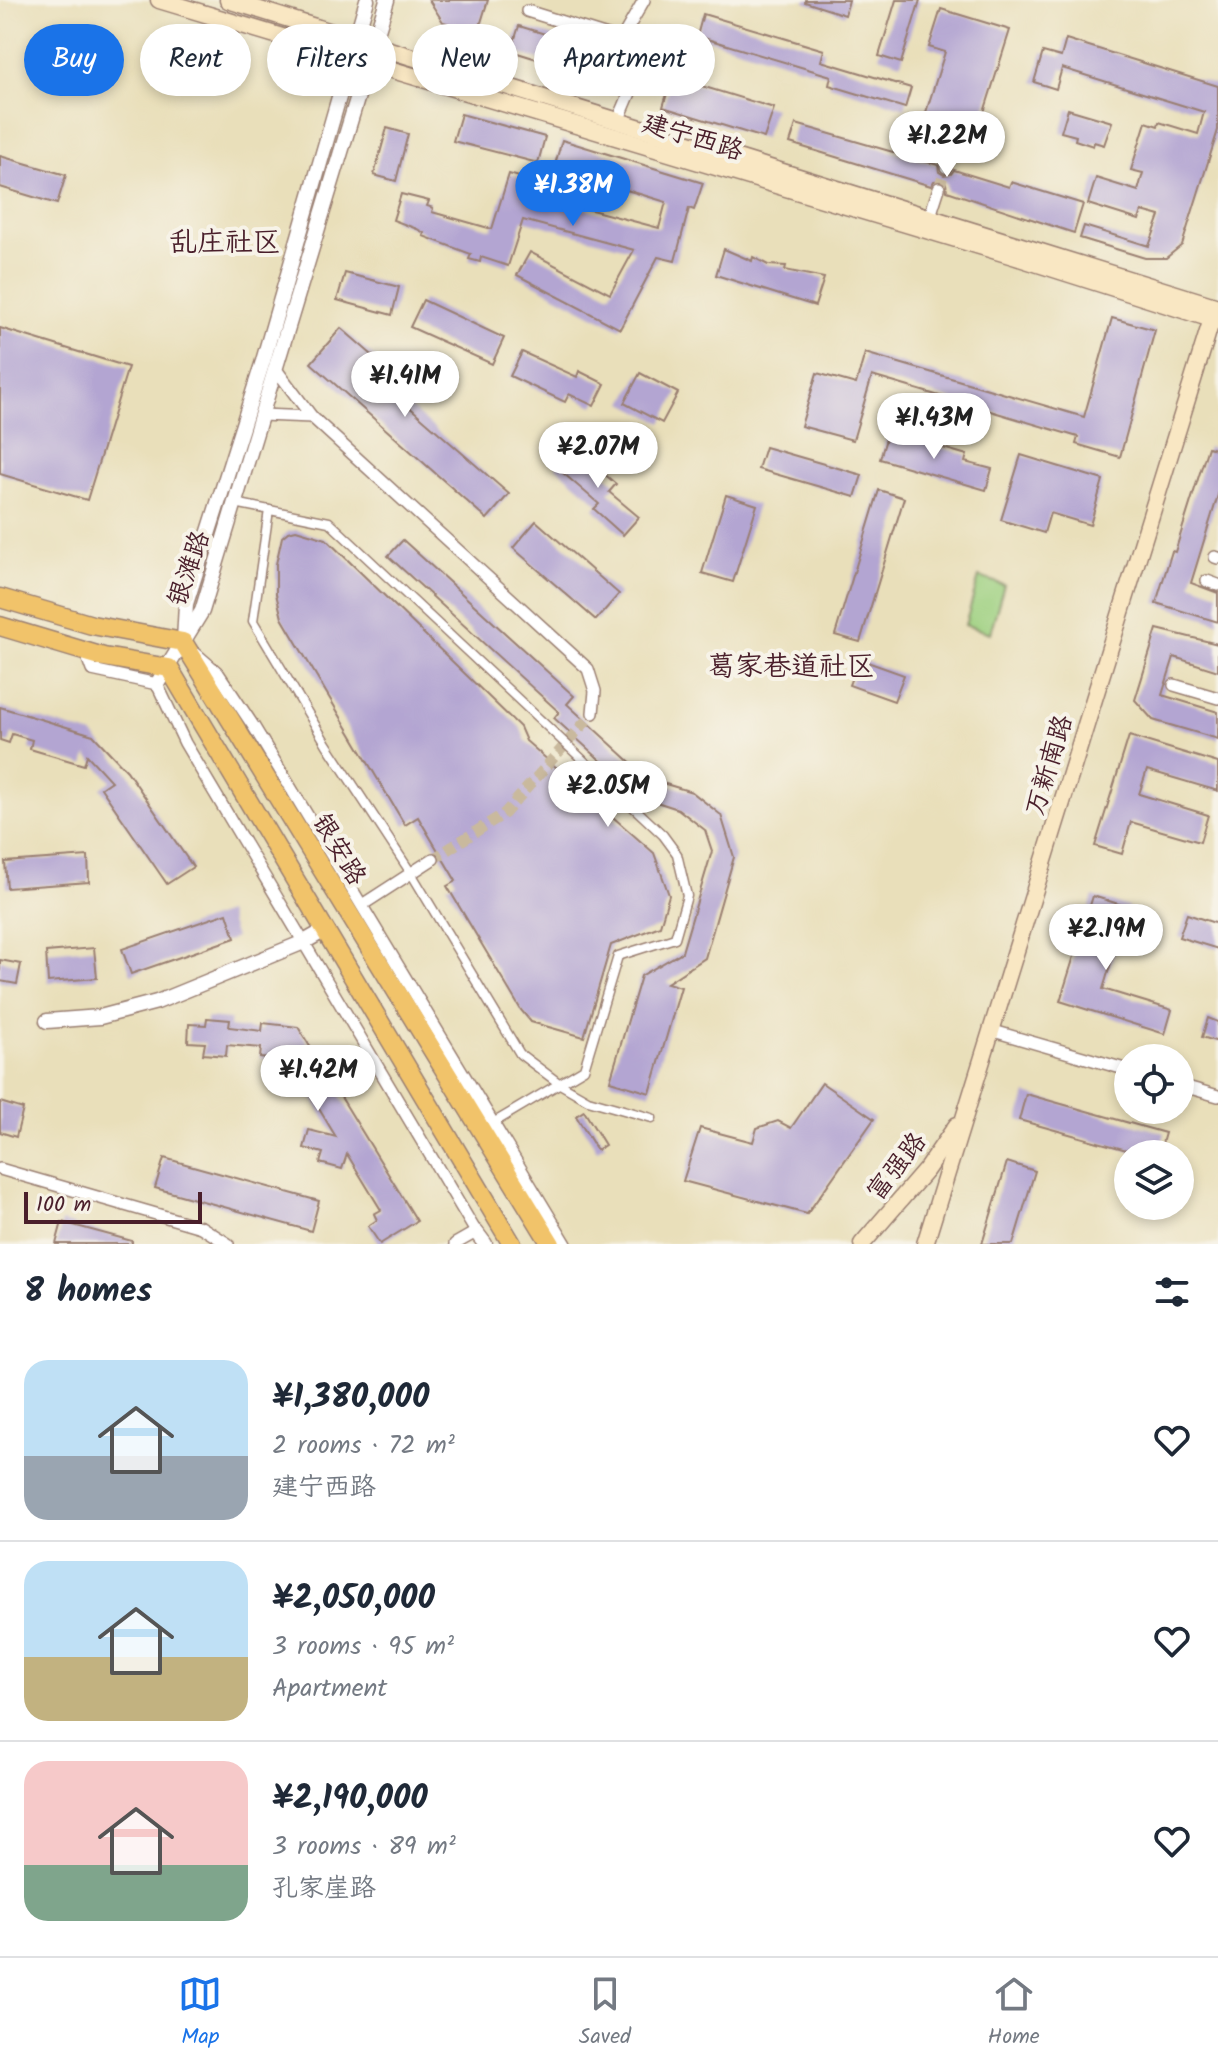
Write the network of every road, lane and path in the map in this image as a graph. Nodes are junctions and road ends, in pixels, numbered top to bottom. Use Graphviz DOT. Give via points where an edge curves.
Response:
graph roads {
  1 [pos="159,0"];
  2 [pos="228,0"];
  3 [pos="367,0"];
  4 [pos="387,0"];
  5 [pos="644,0"];
  6 [pos="527,11"];
  7 [pos="308,24"];
  8 [pos="359,24"];
  9 [pos="380,24"];
  10 [pos="569,24"];
  11 [pos="630,24"];
  12 [pos="267,33"];
  13 [pos="396,52"];
  14 [pos="396,72"];
  15 [pos="338,96"];
  16 [pos="357,96"];
  17 [pos="629,96"];
  18 [pos="618,121"];
  19 [pos="939,188"];
  20 [pos="930,216"];
  21 [pos="1217,310"];
  22 [pos="275,368"];
  23 [pos="261,415"];
  24 [pos="312,417"];
  25 [pos="235,503"];
  26 [pos="269,510"];
  27 [pos="0,598"];
  28 [pos="0,626"];
  29 [pos="183,642"];
  30 [pos="85,651"];
  31 [pos="169,668"];
  32 [pos="157,684"];
  33 [pos="1174,685"];
  34 [pos="1218,698"];
  35 [pos="593,713"];
  36 [pos="433,859"];
  37 [pos="411,873"];
  38 [pos="362,905"];
  39 [pos="325,930"];
  40 [pos="304,942"];
  41 [pos="47,1021"];
  42 [pos="990,1030"];
  43 [pos="1114,1066"];
  44 [pos="560,1084"];
  45 [pos="1194,1089"];
  46 [pos="1218,1096"];
  47 [pos="965,1114"];
  48 [pos="652,1118"];
  49 [pos="493,1123"];
  50 [pos="0,1169"];
  51 [pos="480,1238"];
  52 [pos="228,1244"];
  53 [pos="455,1244"];
  54 [pos="512,1244"];
  55 [pos="551,1244"];
  56 [pos="566,1244"];
  57 [pos="862,1244"];
  58 [pos="925,1244"];
  1 -- 12 [label="main road, 建宁西路"];
  2 -- 7 [label="main road, 建宁西路"];
  3 -- 8 [label="street, 银滩路"];
  4 -- 9 [label="street, 银滩路"];
  5 -- 11 [label="street"];
  6 -- 10 [label="street"];
  13 -- 18 [label="main road, 建宁西路"];
  14 -- 21 [label="main road, 建宁西路" via="1013,256"];
  15 -- 29 [label="street, 银滩路" via="263,361 186,604"];
  16 -- 22 [label="street, 银滩路"];
  17 -- 18 [label="street"];
  18 -- 20 [label="main road, 建宁西路"];
  19 -- 20 [label="street"];
  20 -- 21 [label="main road, 建宁西路"];
  21 -- 42 [label="main road, 万新南路"];
  22 -- 23 [label="street, 银滩路"];
  22 -- 24 [label="street"];
  23 -- 24 [label="street"];
  23 -- 25 [label="street, 银滩路"];
  24 -- 35 [label="street" via="588,669 595,691"];
  25 -- 26 [label="street"];
  25 -- 29 [label="street, 银滩路" via="202,611"];
  26 -- 37 [label="street" via="253,621"];
  26 -- 44 [label="street" via="329,522 663,835 677,854 687,896 675,938 618,956 584,1069"];
  27 -- 29 [label="main road" via="92,625"];
  28 -- 30 [label="main road"];
  29 -- 31 [label="street"];
  29 -- 38 [label="street" via="218,673"];
  29 -- 55 [label="main road, 银安路"];
  30 -- 31 [label="main road"];
  30 -- 32 [label="street" via="92,670"];
  31 -- 32 [label="street"];
  31 -- 39 [label="main road, 银安路"];
  32 -- 40 [label="street" via="185,743"];
  33 -- 34 [label="street"];
  36 -- 37 [label="street"];
  37 -- 38 [label="street"];
  37 -- 44 [label="street" via="520,1054"];
  38 -- 49 [label="street"];
  39 -- 40 [label="street"];
  39 -- 54 [label="main road, 银安路"];
  40 -- 41 [label="street" via="157,1002 100,1017"];
  40 -- 51 [label="street"];
  42 -- 43 [label="street"];
  42 -- 47 [label="main road, 万新南路"];
  44 -- 48 [label="street" via="588,1100"];
  44 -- 49 [label="street"];
  45 -- 46 [label="street"];
  47 -- 57 [label="main road, 富强路" via="926,1170"];
  47 -- 58 [label="main road, 万新南路"];
  49 -- 56 [label="street"];
  50 -- 52 [label="street" via="201,1227"];
  51 -- 53 [label="street"];
}
